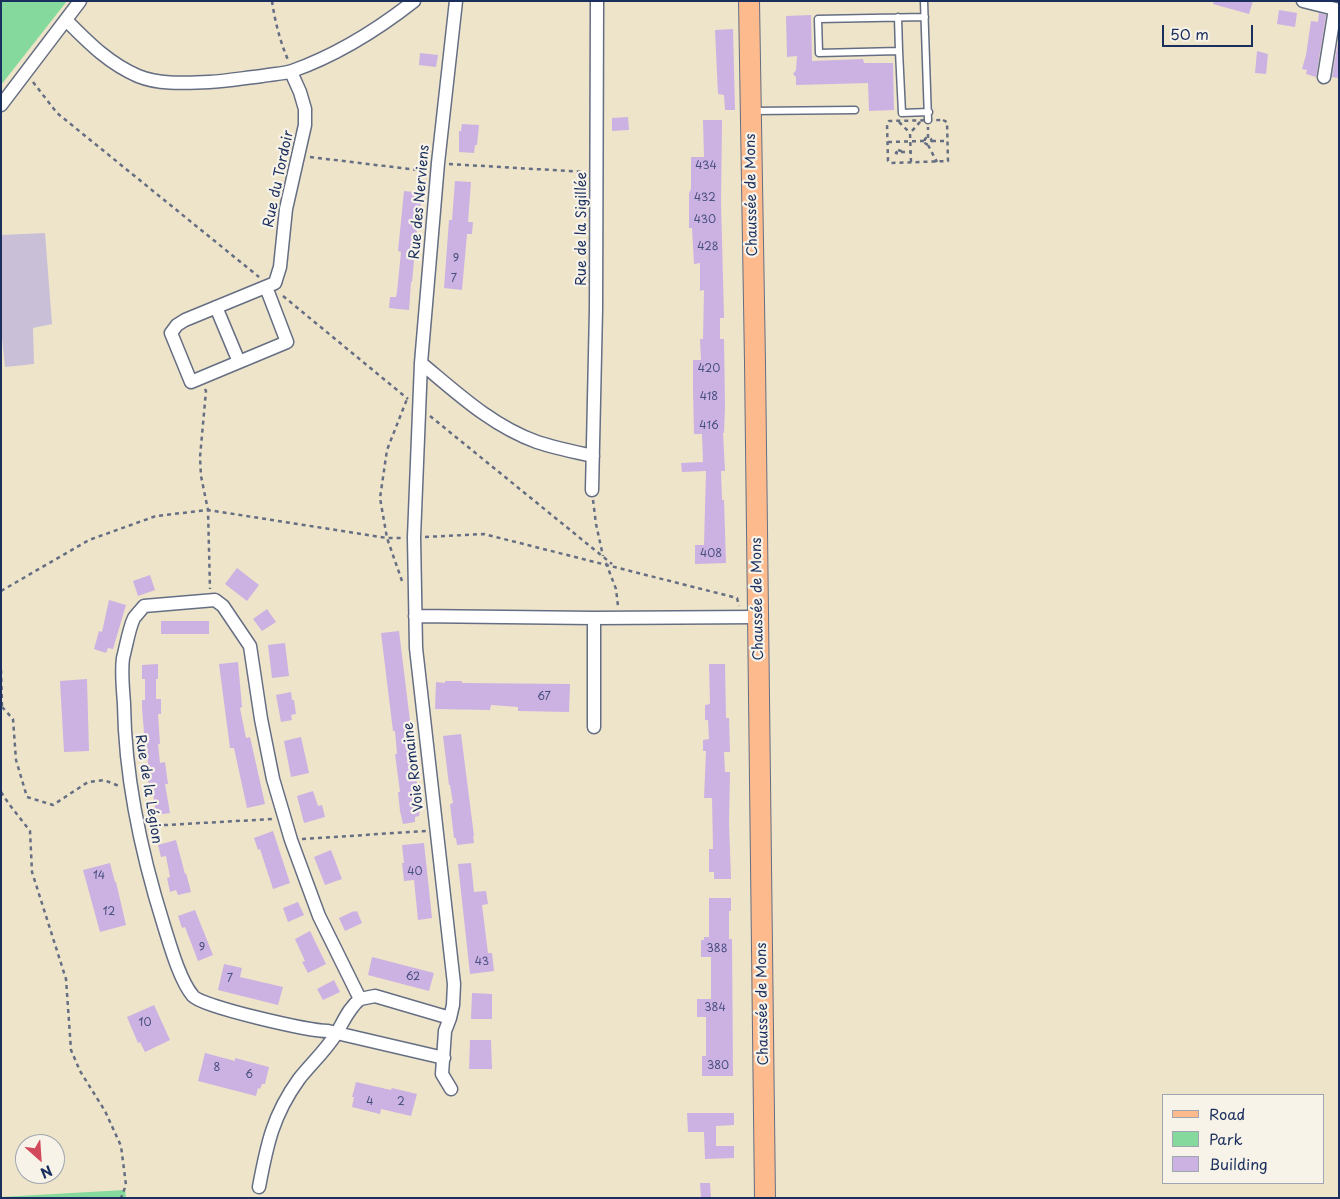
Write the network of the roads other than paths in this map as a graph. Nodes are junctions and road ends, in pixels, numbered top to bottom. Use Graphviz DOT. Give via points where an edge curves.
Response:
graph roads {
  1 [pos="80,1"];
  2 [pos="414,1"];
  3 [pos="456,1"];
  4 [pos="597,1"];
  5 [pos="749,1"];
  6 [pos="924,1"];
  7 [pos="1303,1"];
  8 [pos="1337,10"];
  9 [pos="925,17"];
  10 [pos="898,18"];
  11 [pos="66,20"];
  12 [pos="899,51"];
  13 [pos="292,71"];
  14 [pos="1324,77"];
  15 [pos="1,105"];
  16 [pos="855,110"];
  17 [pos="751,111"];
  18 [pos="929,112"];
  19 [pos="925,120"];
  20 [pos="267,286"];
  21 [pos="216,307"];
  22 [pos="239,362"];
  23 [pos="421,363"];
  24 [pos="593,456"];
  25 [pos="592,490"];
  26 [pos="414,537"];
  27 [pos="415,616"];
  28 [pos="749,617"];
  29 [pos="594,618"];
  30 [pos="594,727"];
  31 [pos="360,999"];
  32 [pos="450,1018"];
  33 [pos="336,1033"];
  34 [pos="444,1058"];
  35 [pos="451,1089"];
  36 [pos="259,1187"];
  37 [pos="765,1198"];
  1 -- 11 [label="street"];
  2 -- 13 [label="street" via="384,25"];
  3 -- 23 [label="street, Rue des Nerviens"];
  4 -- 24 [label="street, Rue de la Sigillée"];
  5 -- 17 [label="main road, Chaussée de Mons"];
  6 -- 9 [label="lane"];
  7 -- 8 [label="street"];
  8 -- 14 [label="street"];
  9 -- 10 [label="lane"];
  9 -- 18 [label="lane"];
  10 -- 12 [label="lane"];
  10 -- 12 [label="lane" via="818,19 819,53"];
  11 -- 13 [label="street" via="109,60 158,82 222,81"];
  11 -- 15 [label="street"];
  12 -- 18 [label="lane" via="902,112"];
  13 -- 20 [label="street, Rue du Tordoir" via="305,109 306,125 286,209 280,267 275,283"];
  16 -- 17 [label="lane"];
  17 -- 28 [label="main road, Chaussée de Mons"];
  18 -- 19 [label="lane"];
  20 -- 21 [label="street"];
  20 -- 22 [label="street" via="287,342"];
  21 -- 22 [label="street"];
  21 -- 22 [label="street" via="177,325 171,333 191,382"];
  23 -- 24 [label="street" via="471,405 506,427 537,442"];
  23 -- 26 [label="street, Rue des Nerviens"];
  24 -- 25 [label="street, Rue de la Sigillée"];
  26 -- 27 [label="street, Voie Romaine"];
  27 -- 29 [label="street"];
  27 -- 32 [label="street, Voie Romaine" via="454,984"];
  28 -- 29 [label="street"];
  28 -- 37 [label="main road, Chaussée de Mons"];
  29 -- 30 [label="street"];
  31 -- 32 [label="street" via="375,996"];
  31 -- 33 [label="street" via="351,1007"];
  31 -- 33 [label="street, Rue de la Légion" via="319,916 284,818 261,719 250,646 223,606 215,600 144,606 134,618 123,660 124,735 131,795 150,880 185,982 202,1002"];
  32 -- 34 [label="street, Voie Romaine" via="445,1031"];
  33 -- 34 [label="street, Rue de la Légion"];
  33 -- 36 [label="street" via="279,1112"];
  34 -- 35 [label="street, Voie Romaine" via="442,1074"];
}
